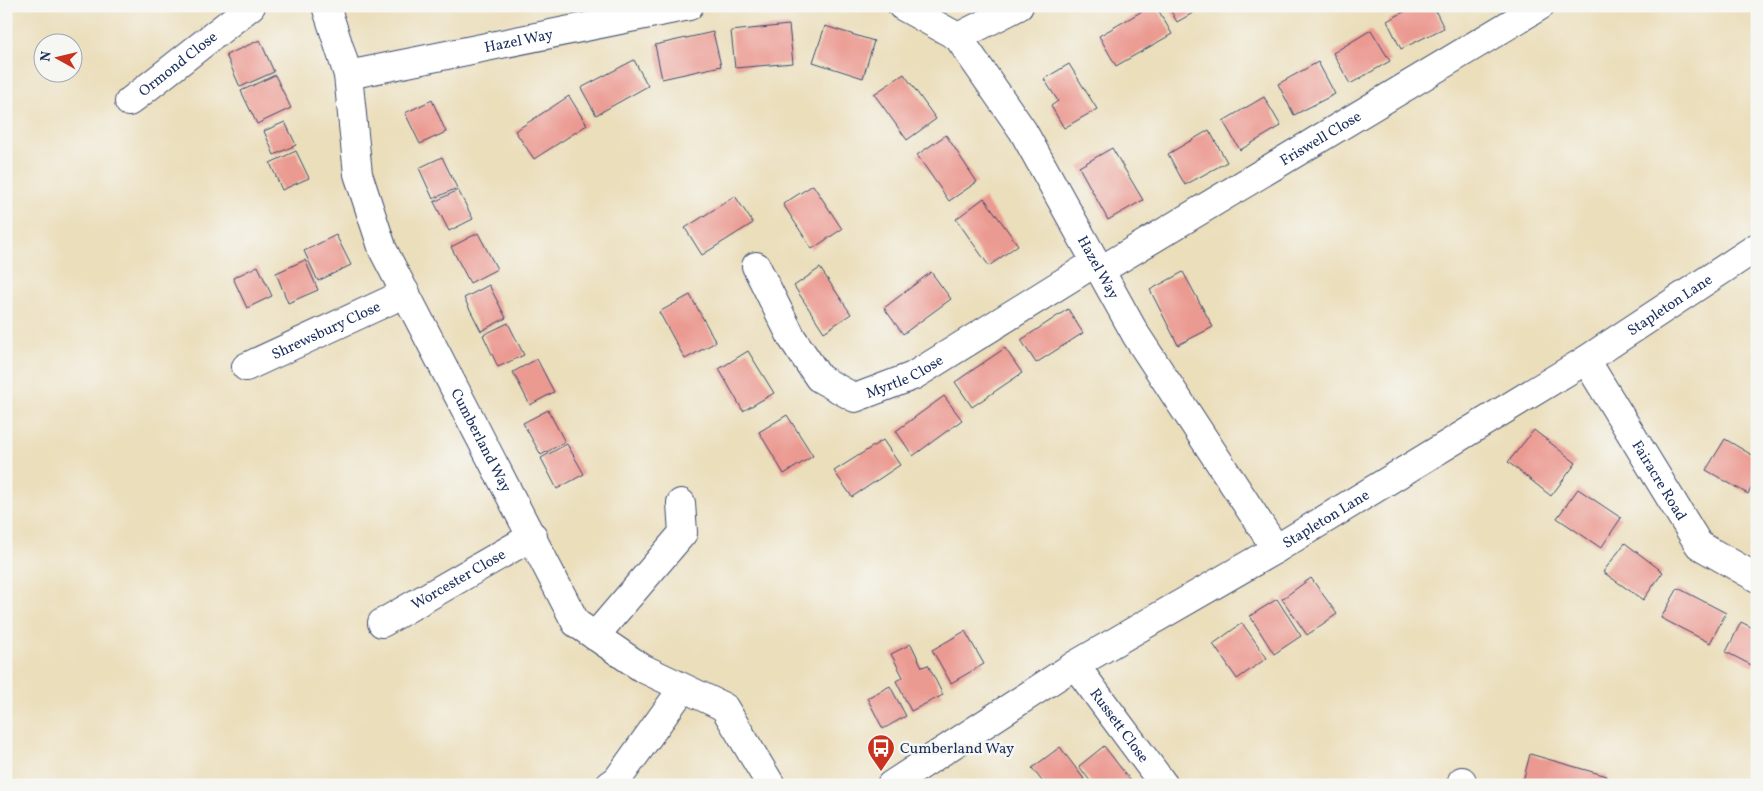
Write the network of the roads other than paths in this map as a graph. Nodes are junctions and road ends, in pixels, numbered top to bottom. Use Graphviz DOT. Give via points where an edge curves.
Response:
graph roads {
  1 [pos="251,6"];
  2 [pos="326,6"];
  3 [pos="689,6"];
  4 [pos="902,6"];
  5 [pos="1019,6"];
  6 [pos="1540,6"];
  7 [pos="958,37"];
  8 [pos="348,75"];
  9 [pos="129,102"];
  10 [pos="1757,248"];
  11 [pos="756,266"];
  12 [pos="1098,266"];
  13 [pos="406,293"];
  14 [pos="1586,360"];
  15 [pos="246,367"];
  16 [pos="681,503"];
  17 [pos="533,536"];
  18 [pos="1276,549"];
  19 [pos="1757,578"];
  20 [pos="382,623"];
  21 [pos="595,636"];
  22 [pos="1075,666"];
  23 [pos="683,688"];
  24 [pos="610,785"];
  25 [pos="771,785"];
  26 [pos="891,785"];
  27 [pos="1164,785"];
  1 -- 9 [label="street, Ormond Close"];
  2 -- 8 [label="street, Cumberland Way"];
  3 -- 8 [label="street, Hazel Way"];
  4 -- 7 [label="street, Hazel Way"];
  5 -- 7 [label="street"];
  6 -- 12 [label="street, Friswell Close"];
  7 -- 12 [label="street, Hazel Way" via="1023,131"];
  8 -- 13 [label="street, Cumberland Way" via="358,174 383,250"];
  10 -- 14 [label="street, Stapleton Lane"];
  11 -- 12 [label="street, Myrtle Close" via="792,338 819,378 855,398 913,376"];
  12 -- 18 [label="street, Hazel Way" via="1136,335"];
  13 -- 15 [label="street, Shrewsbury Close"];
  13 -- 17 [label="street, Cumberland Way"];
  14 -- 18 [label="street, Stapleton Lane"];
  14 -- 19 [label="street, Fairacre Road" via="1699,545"];
  16 -- 21 [label="street" via="683,533"];
  17 -- 20 [label="street, Worcester Close"];
  17 -- 21 [label="street, Cumberland Way" via="576,623"];
  18 -- 22 [label="street, Stapleton Lane"];
  21 -- 23 [label="street, Cumberland Way" via="642,668"];
  22 -- 26 [label="street, Stapleton Lane"];
  22 -- 27 [label="street, Russett Close"];
  23 -- 24 [label="street" via="617,780"];
  23 -- 25 [label="street, Cumberland Way" via="724,707"];
}
